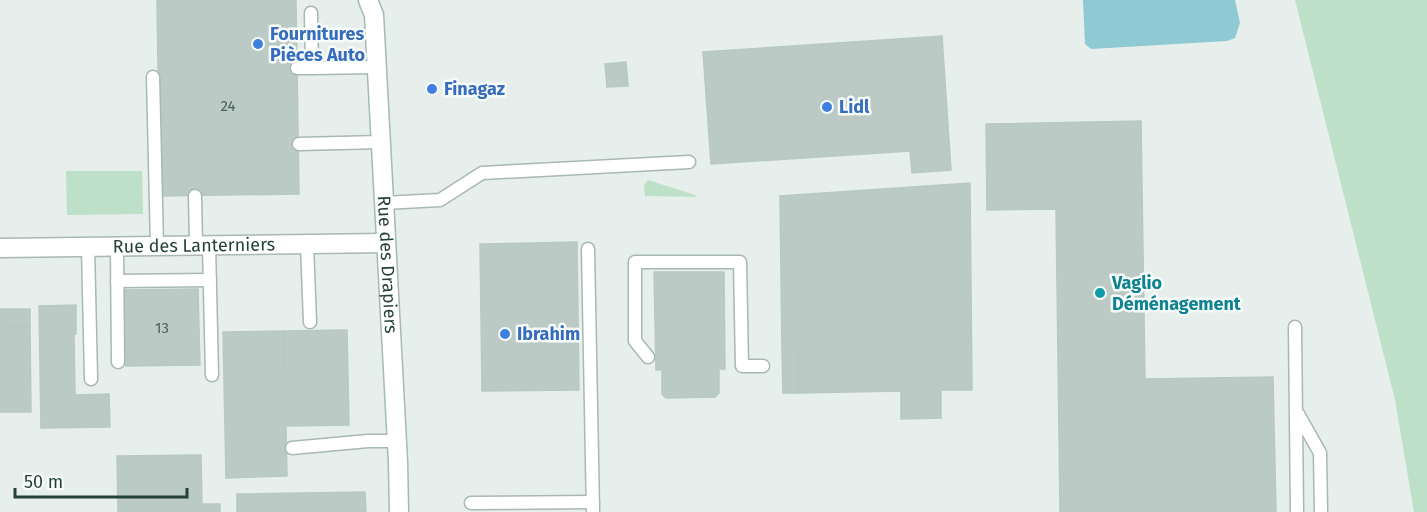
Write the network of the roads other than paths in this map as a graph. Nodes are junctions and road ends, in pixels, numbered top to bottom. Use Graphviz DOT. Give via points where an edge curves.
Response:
graph roads {
  1 [pos="374,5"];
  2 [pos="311,13"];
  3 [pos="377,67"];
  4 [pos="297,68"];
  5 [pos="312,68"];
  6 [pos="153,77"];
  7 [pos="381,142"];
  8 [pos="299,144"];
  9 [pos="689,162"];
  10 [pos="195,196"];
  11 [pos="384,203"];
  12 [pos="386,243"];
  13 [pos="307,244"];
  14 [pos="202,245"];
  15 [pos="117,246"];
  16 [pos="157,246"];
  17 [pos="88,247"];
  18 [pos="0,248"];
  19 [pos="588,249"];
  20 [pos="210,280"];
  21 [pos="117,281"];
  22 [pos="310,322"];
  23 [pos="1295,327"];
  24 [pos="648,357"];
  25 [pos="118,362"];
  26 [pos="763,366"];
  27 [pos="213,375"];
  28 [pos="91,379"];
  29 [pos="1296,412"];
  30 [pos="397,441"];
  31 [pos="292,448"];
  32 [pos="471,503"];
  33 [pos="593,507"];
  34 [pos="399,512"];
  35 [pos="1297,512"];
  36 [pos="1321,512"];
  1 -- 3 [label="street, Rue des Drapiers"];
  2 -- 5 [label="lane"];
  3 -- 5 [label="lane"];
  3 -- 7 [label="street, Rue des Drapiers"];
  4 -- 5 [label="lane"];
  6 -- 16 [label="lane"];
  7 -- 8 [label="lane"];
  7 -- 11 [label="street, Rue des Drapiers"];
  9 -- 11 [label="lane" via="482,173 441,200"];
  10 -- 14 [label="lane"];
  11 -- 12 [label="street, Rue des Drapiers"];
  12 -- 13 [label="street, Rue des Lanterniers"];
  12 -- 30 [label="street, Rue des Drapiers"];
  13 -- 14 [label="street, Rue des Lanterniers"];
  13 -- 22 [label="lane"];
  14 -- 16 [label="street, Rue des Lanterniers"];
  14 -- 20 [label="lane"];
  15 -- 16 [label="street, Rue des Lanterniers"];
  15 -- 17 [label="street, Rue des Lanterniers"];
  15 -- 21 [label="lane"];
  17 -- 18 [label="street, Rue des Lanterniers"];
  17 -- 28 [label="lane"];
  19 -- 33 [label="lane"];
  20 -- 21 [label="lane"];
  20 -- 27 [label="lane"];
  21 -- 25 [label="lane"];
  23 -- 29 [label="lane"];
  24 -- 26 [label="lane" via="635,341 635,262 740,262 742,366"];
  29 -- 35 [label="lane"];
  29 -- 36 [label="lane" via="1320,453"];
  30 -- 31 [label="lane"];
  30 -- 34 [label="street, Rue des Drapiers"];
  32 -- 33 [label="lane"];
}
